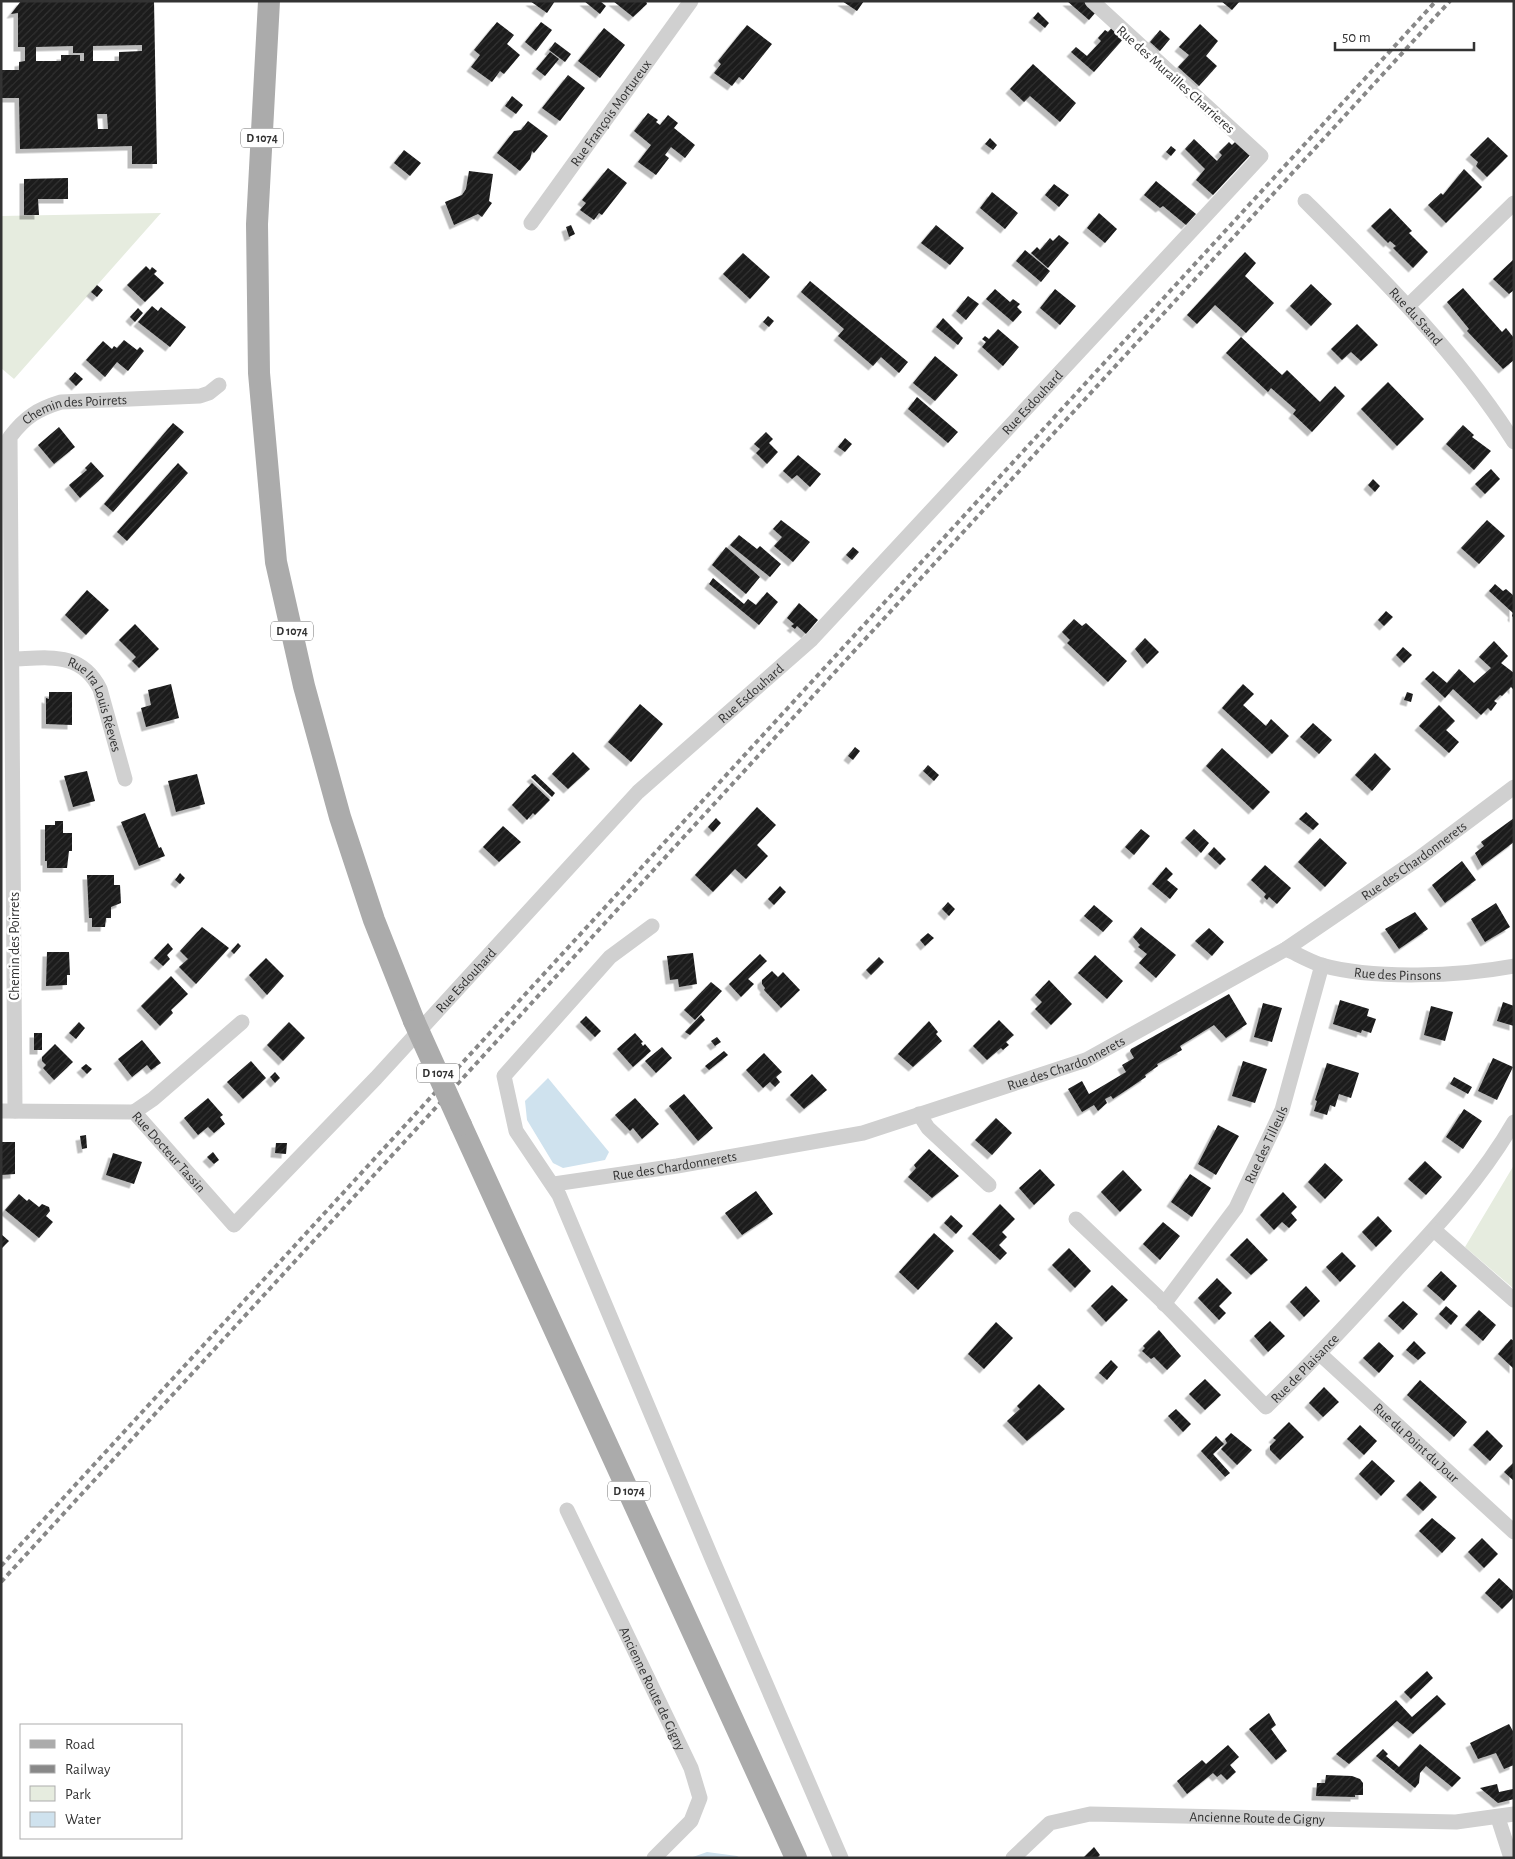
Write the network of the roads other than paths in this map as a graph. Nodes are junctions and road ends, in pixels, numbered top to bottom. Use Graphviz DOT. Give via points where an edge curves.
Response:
graph roads {
  1 [pos="269,1"];
  2 [pos="280,1"];
  3 [pos="691,1"];
  4 [pos="1092,1"];
  5 [pos="267,52"];
  6 [pos="1261,156"];
  7 [pos="1305,201"];
  8 [pos="1514,203"];
  9 [pos="530,223"];
  10 [pos="1408,306"];
  11 [pos="219,385"];
  12 [pos="6,437"];
  13 [pos="1514,442"];
  14 [pos="12,659"];
  15 [pos="125,779"];
  16 [pos="1514,787"];
  17 [pos="652,926"];
  18 [pos="1286,950"];
  19 [pos="1322,965"];
  20 [pos="1514,966"];
  21 [pos="242,1022"];
  22 [pos="8,1111"];
  23 [pos="134,1112"];
  24 [pos="919,1114"];
  25 [pos="1514,1122"];
  26 [pos="554,1184"];
  27 [pos="989,1185"];
  28 [pos="1076,1220"];
  29 [pos="234,1224"];
  30 [pos="1434,1230"];
  31 [pos="1514,1300"];
  32 [pos="1164,1304"];
  33 [pos="1320,1354"];
  34 [pos="567,1510"];
  35 [pos="1514,1532"];
  36 [pos="1514,1814"];
  37 [pos="1498,1818"];
  38 [pos="654,1858"];
  39 [pos="796,1858"];
  40 [pos="841,1858"];
  41 [pos="1014,1858"];
  42 [pos="1511,1858"];
  1 -- 5 [label="main road, D 1074"];
  2 -- 5 [label="main road, D 1074"];
  3 -- 9 [label="street, Rue François Mortureux"];
  4 -- 6 [label="street, Rue des Murailles Charrieres"];
  5 -- 39 [label="main road, D 1074, bridge" via="257,224 259,373 276,562 304,686 340,817 368,903 414,1022"];
  6 -- 29 [label="street, Rue Esdouhard" via="812,639 638,792 376,1078"];
  7 -- 10 [label="street, Rue du Stand"];
  8 -- 10 [label="street"];
  10 -- 13 [label="street, Rue du Stand" via="1488,401"];
  11 -- 12 [label="street, Chemin des Poirrets" via="209,394 200,396 61,402 30,414"];
  12 -- 14 [label="street, Chemin des Poirrets"];
  14 -- 15 [label="street, Rue Ira Louis Réeves" via="74,661 94,677"];
  14 -- 22 [label="street, Chemin des Poirrets"];
  16 -- 18 [label="street, Rue des Chardonnerets" via="1418,860"];
  17 -- 26 [label="street" via="610,957 504,1076 516,1131 531,1157"];
  18 -- 19 [label="street, Rue des Pinsons"];
  18 -- 24 [label="street, Rue des Chardonnerets" via="1086,1060"];
  19 -- 20 [label="street, Rue des Pinsons" via="1358,971 1425,974 1454,974"];
  19 -- 32 [label="street, Rue des Tilleuls" via="1282,1110 1236,1208"];
  21 -- 23 [label="street"];
  22 -- 23 [label="street, Rue Docteur Tassin"];
  23 -- 29 [label="street, Rue Docteur Tassin"];
  24 -- 26 [label="street, Rue des Chardonnerets" via="863,1133"];
  24 -- 27 [label="street" via="928,1128"];
  25 -- 30 [label="street, Rue de Plaisance" via="1493,1156"];
  26 -- 40 [label="street"];
  28 -- 32 [label="street, Rue de Plaisance"];
  30 -- 31 [label="street"];
  30 -- 33 [label="street, Rue de Plaisance"];
  32 -- 33 [label="street, Rue de Plaisance" via="1266,1407"];
  33 -- 35 [label="street, Rue du Point du Jour"];
  34 -- 38 [label="street, Ancienne Route de Gigny" via="691,1768 700,1798 691,1822"];
  36 -- 37 [label="street, Ancienne Route de Gigny"];
  37 -- 41 [label="street, Ancienne Route de Gigny" via="1456,1822 1090,1814 1050,1823"];
  37 -- 42 [label="street"];
}
